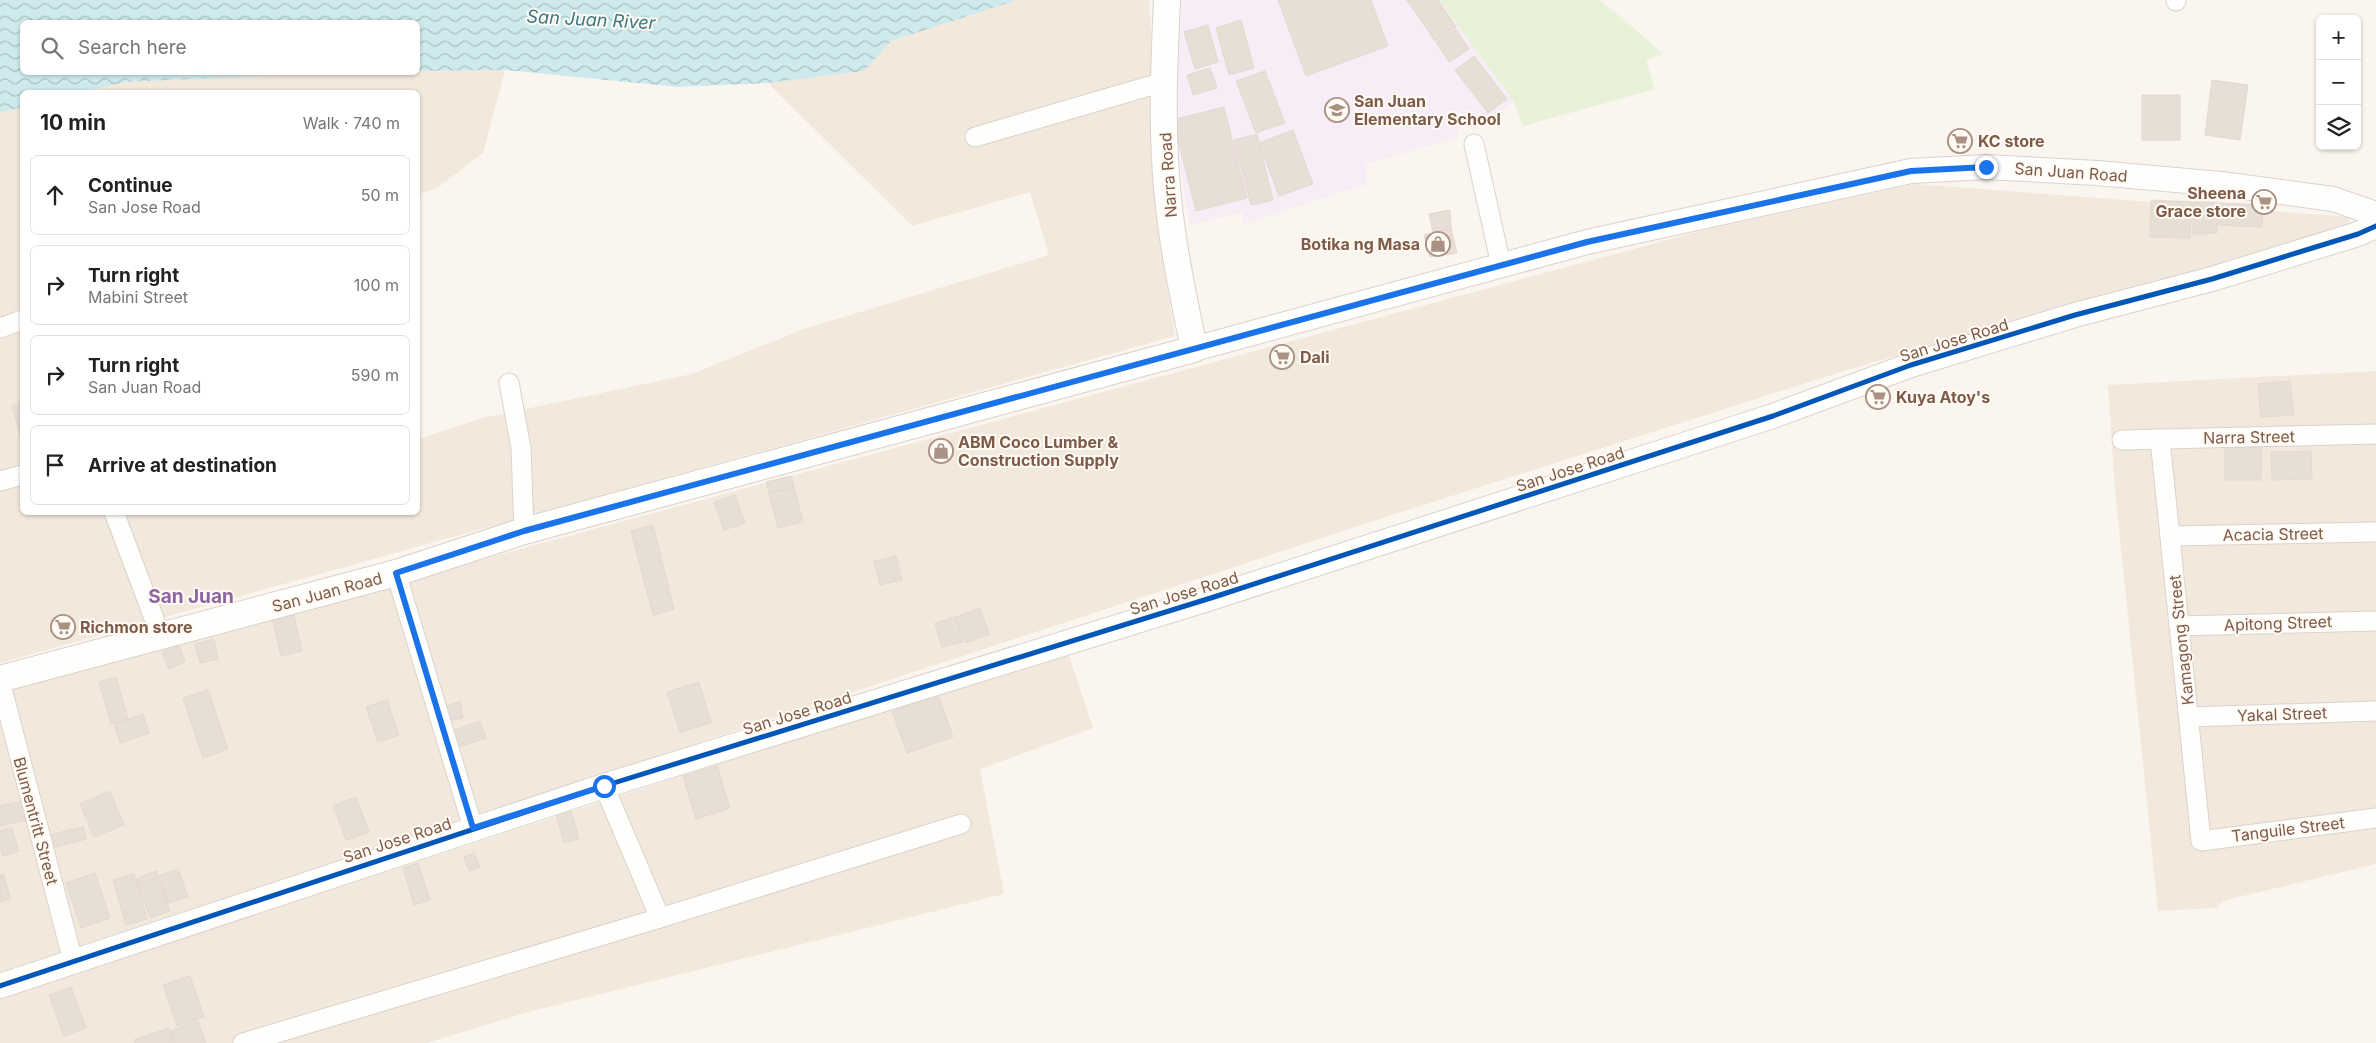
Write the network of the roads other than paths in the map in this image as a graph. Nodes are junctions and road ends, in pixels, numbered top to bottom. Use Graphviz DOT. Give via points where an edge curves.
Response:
graph roads {
  1 [pos="1166,0"];
  2 [pos="1163,82"];
  3 [pos="975,137"];
  4 [pos="1474,144"];
  5 [pos="2376,214"];
  6 [pos="2376,226"];
  7 [pos="1502,265"];
  8 [pos="20,321"];
  9 [pos="0,328"];
  10 [pos="1194,348"];
  11 [pos="509,383"];
  12 [pos="2376,434"];
  13 [pos="2160,439"];
  14 [pos="2122,440"];
  15 [pos="20,475"];
  16 [pos="0,480"];
  17 [pos="115,515"];
  18 [pos="524,531"];
  19 [pos="2376,532"];
  20 [pos="2170,536"];
  21 [pos="396,573"];
  22 [pos="2376,620"];
  23 [pos="2179,626"];
  24 [pos="161,637"];
  25 [pos="0,680"];
  26 [pos="2376,711"];
  27 [pos="2188,717"];
  28 [pos="604,786"];
  29 [pos="2376,818"];
  30 [pos="960,824"];
  31 [pos="473,828"];
  32 [pos="2201,841"];
  33 [pos="660,918"];
  34 [pos="73,961"];
  35 [pos="0,986"];
  36 [pos="243,1043"];
  1 -- 2 [label="main road, Narra Road"];
  2 -- 3 [label="street"];
  2 -- 10 [label="main road, Narra Road" via="1168,197"];
  4 -- 7 [label="street"];
  5 -- 7 [label="street, San Juan Road" via="2332,199 2221,184 1986,167 1911,171 1587,242"];
  6 -- 28 [label="street, San Jose Road" via="2212,279 2075,315 1911,365 1774,416 1224,594"];
  7 -- 10 [label="street, San Juan Road"];
  8 -- 9 [label="street"];
  10 -- 18 [label="main road, San Juan Road"];
  11 -- 18 [label="street" via="521,448"];
  12 -- 13 [label="street, Narra Street"];
  13 -- 14 [label="street, Narra Street"];
  13 -- 20 [label="street, Kamagong Street"];
  15 -- 16 [label="street"];
  17 -- 24 [label="street"];
  18 -- 21 [label="main road, San Juan Road"];
  19 -- 20 [label="street, Acacia Street"];
  20 -- 23 [label="street, Kamagong Street"];
  21 -- 24 [label="main road, San Juan Road"];
  21 -- 31 [label="street"];
  22 -- 23 [label="street, Apitong Street"];
  23 -- 27 [label="street, Kamagong Street"];
  24 -- 25 [label="main road, San Juan Road"];
  25 -- 34 [label="street, Blumentritt Street"];
  26 -- 27 [label="street, Yakal Street"];
  27 -- 32 [label="street, Kamagong Street"];
  28 -- 31 [label="street, San Jose Road"];
  28 -- 33 [label="street"];
  29 -- 32 [label="street, Tanguile Street"];
  30 -- 33 [label="street"];
  31 -- 34 [label="street, San Jose Road"];
  33 -- 36 [label="street"];
  34 -- 35 [label="street, San Jose Road"];
}
